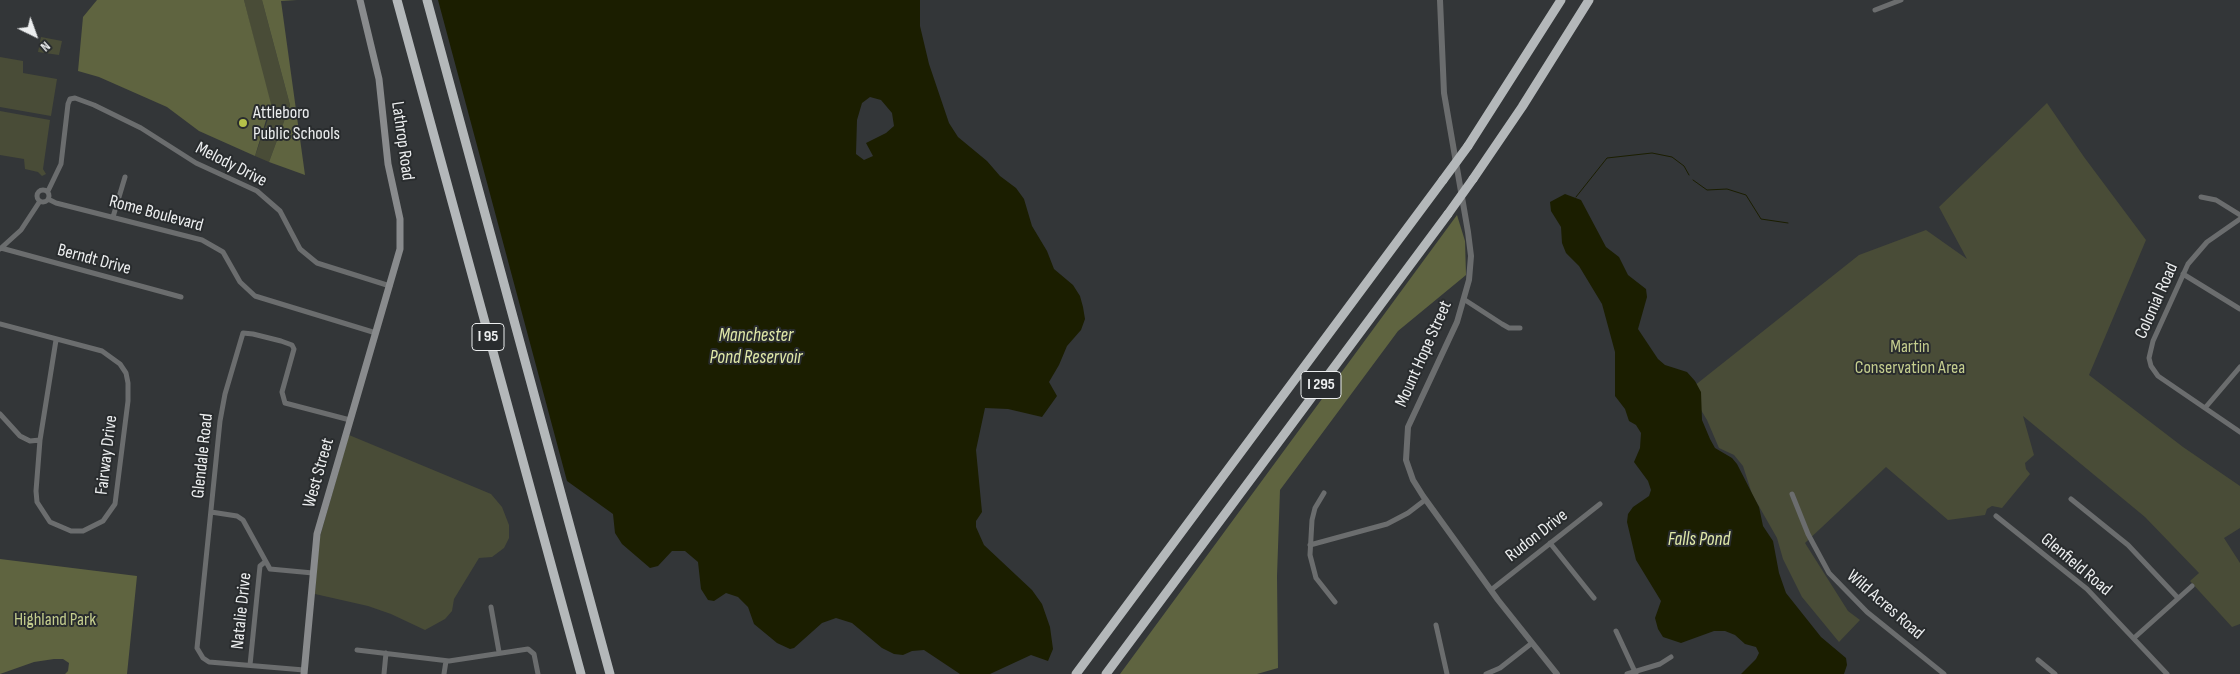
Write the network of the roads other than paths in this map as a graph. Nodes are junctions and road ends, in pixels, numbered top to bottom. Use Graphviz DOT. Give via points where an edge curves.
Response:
graph roads {
  1 [pos="360,0"];
  2 [pos="397,0"];
  3 [pos="427,0"];
  4 [pos="1440,0"];
  5 [pos="1561,0"];
  6 [pos="1589,0"];
  7 [pos="1901,0"];
  8 [pos="1875,10"];
  9 [pos="125,177"];
  10 [pos="48,191"];
  11 [pos="2201,197"];
  12 [pos="48,199"];
  13 [pos="40,201"];
  14 [pos="2240,215"];
  15 [pos="114,218"];
  16 [pos="2240,219"];
  17 [pos="1,249"];
  18 [pos="2183,274"];
  19 [pos="390,286"];
  20 [pos="181,297"];
  21 [pos="1465,300"];
  22 [pos="2240,309"];
  23 [pos="0,324"];
  24 [pos="1520,328"];
  25 [pos="376,334"];
  26 [pos="56,340"];
  27 [pos="2240,366"];
  28 [pos="2205,408"];
  29 [pos="0,414"];
  30 [pos="350,420"];
  31 [pos="2240,432"];
  32 [pos="40,440"];
  33 [pos="1324,493"];
  34 [pos="1792,494"];
  35 [pos="1425,500"];
  36 [pos="2071,500"];
  37 [pos="1600,504"];
  38 [pos="211,512"];
  39 [pos="1996,516"];
  40 [pos="1550,543"];
  41 [pos="1310,545"];
  42 [pos="265,562"];
  43 [pos="313,573"];
  44 [pos="2192,586"];
  45 [pos="1490,590"];
  46 [pos="1594,598"];
  47 [pos="2178,598"];
  48 [pos="1335,602"];
  49 [pos="491,607"];
  50 [pos="1436,625"];
  51 [pos="1616,631"];
  52 [pos="2134,638"];
  53 [pos="1532,643"];
  54 [pos="357,650"];
  55 [pos="499,652"];
  56 [pos="386,653"];
  57 [pos="1671,657"];
  58 [pos="2038,660"];
  59 [pos="446,661"];
  60 [pos="250,665"];
  61 [pos="304,672"];
  62 [pos="1636,672"];
  63 [pos="384,674"];
  64 [pos="444,674"];
  65 [pos="538,674"];
  66 [pos="581,674"];
  67 [pos="610,674"];
  68 [pos="1076,674"];
  69 [pos="1106,674"];
  70 [pos="1447,674"];
  71 [pos="1486,674"];
  72 [pos="1557,674"];
  73 [pos="1627,674"];
  74 [pos="1944,674"];
  75 [pos="2055,674"];
  76 [pos="2167,674"];
  1 -- 19 [label="main road, Lathrop Road" via="377,67 388,164 400,219 400,249"];
  2 -- 66 [label="highway, I 95"];
  3 -- 67 [label="highway, I 95"];
  4 -- 21 [label="street, Mount Hope Street" via="1444,93 1471,256"];
  5 -- 68 [label="highway, I 295, bridge" via="1468,146"];
  6 -- 69 [label="highway, I 295, bridge" via="1473,180"];
  7 -- 8 [label="street"];
  9 -- 15 [label="street"];
  10 -- 12 [label="street"];
  10 -- 13 [label="street" via="38,194"];
  10 -- 19 [label="street, Melody Drive" via="61,164 70,101 75,98 116,115 196,163 258,191 280,211 306,256 331,269"];
  11 -- 14 [label="street" via="2216,200"];
  12 -- 13 [label="street"];
  12 -- 15 [label="street, Rome Boulevard"];
  13 -- 17 [label="street" via="21,230"];
  15 -- 25 [label="street, Rome Boulevard" via="202,240 223,252 240,282 255,296"];
  16 -- 18 [label="street, Colonial Road" via="2204,245"];
  17 -- 20 [label="street, Berndt Drive"];
  18 -- 22 [label="street"];
  18 -- 28 [label="street, Colonial Road" via="2148,358 2158,376"];
  19 -- 25 [label="main road, West Street"];
  21 -- 24 [label="street" via="1509,328"];
  21 -- 35 [label="street, Mount Hope Street" via="1458,322 1408,427 1405,447 1408,470"];
  23 -- 26 [label="street, Fairway Drive"];
  25 -- 30 [label="main road, West Street"];
  26 -- 32 [label="street, Fairway Drive"];
  26 -- 32 [label="street, Fairway Drive" via="102,351 113,357 126,373 128,383 119,491 104,521 83,531 72,531 50,522 37,502"];
  27 -- 28 [label="street"];
  28 -- 31 [label="street, Colonial Road"];
  29 -- 32 [label="street" via="20,436 30,441"];
  30 -- 38 [label="street, Glendale Road" via="286,403 282,392 294,348 243,333 220,420"];
  30 -- 43 [label="main road, West Street" via="317,534"];
  33 -- 41 [label="street" via="1315,508"];
  34 -- 74 [label="street, Wild Acres Road" via="1829,573 1867,612"];
  35 -- 41 [label="street" via="1387,524"];
  35 -- 45 [label="street, Mount Hope Street"];
  36 -- 47 [label="street" via="2128,545"];
  37 -- 40 [label="street, Rudon Drive"];
  38 -- 42 [label="street" via="243,520"];
  38 -- 60 [label="street, Glendale Road" via="197,648 209,662"];
  39 -- 52 [label="street, Glenfield Road" via="2087,588"];
  40 -- 45 [label="street, Rudon Drive"];
  40 -- 46 [label="street"];
  41 -- 48 [label="street" via="1316,578"];
  42 -- 43 [label="street" via="270,569"];
  42 -- 60 [label="street, Natalie Drive" via="260,566"];
  43 -- 61 [label="main road, West Street"];
  44 -- 47 [label="street"];
  45 -- 53 [label="street, Mount Hope Street"];
  47 -- 52 [label="street"];
  49 -- 55 [label="street"];
  50 -- 70 [label="street"];
  51 -- 62 [label="street"];
  52 -- 76 [label="street, Glenfield Road"];
  53 -- 71 [label="street" via="1500,668"];
  53 -- 72 [label="street, Mount Hope Street"];
  54 -- 56 [label="street"];
  55 -- 59 [label="street"];
  55 -- 65 [label="street" via="528,649 533,653"];
  56 -- 59 [label="street"];
  56 -- 63 [label="street"];
  57 -- 62 [label="street"];
  58 -- 75 [label="street"];
  59 -- 64 [label="street"];
  60 -- 61 [label="street, Glendale Road"];
  62 -- 73 [label="street"];
}
